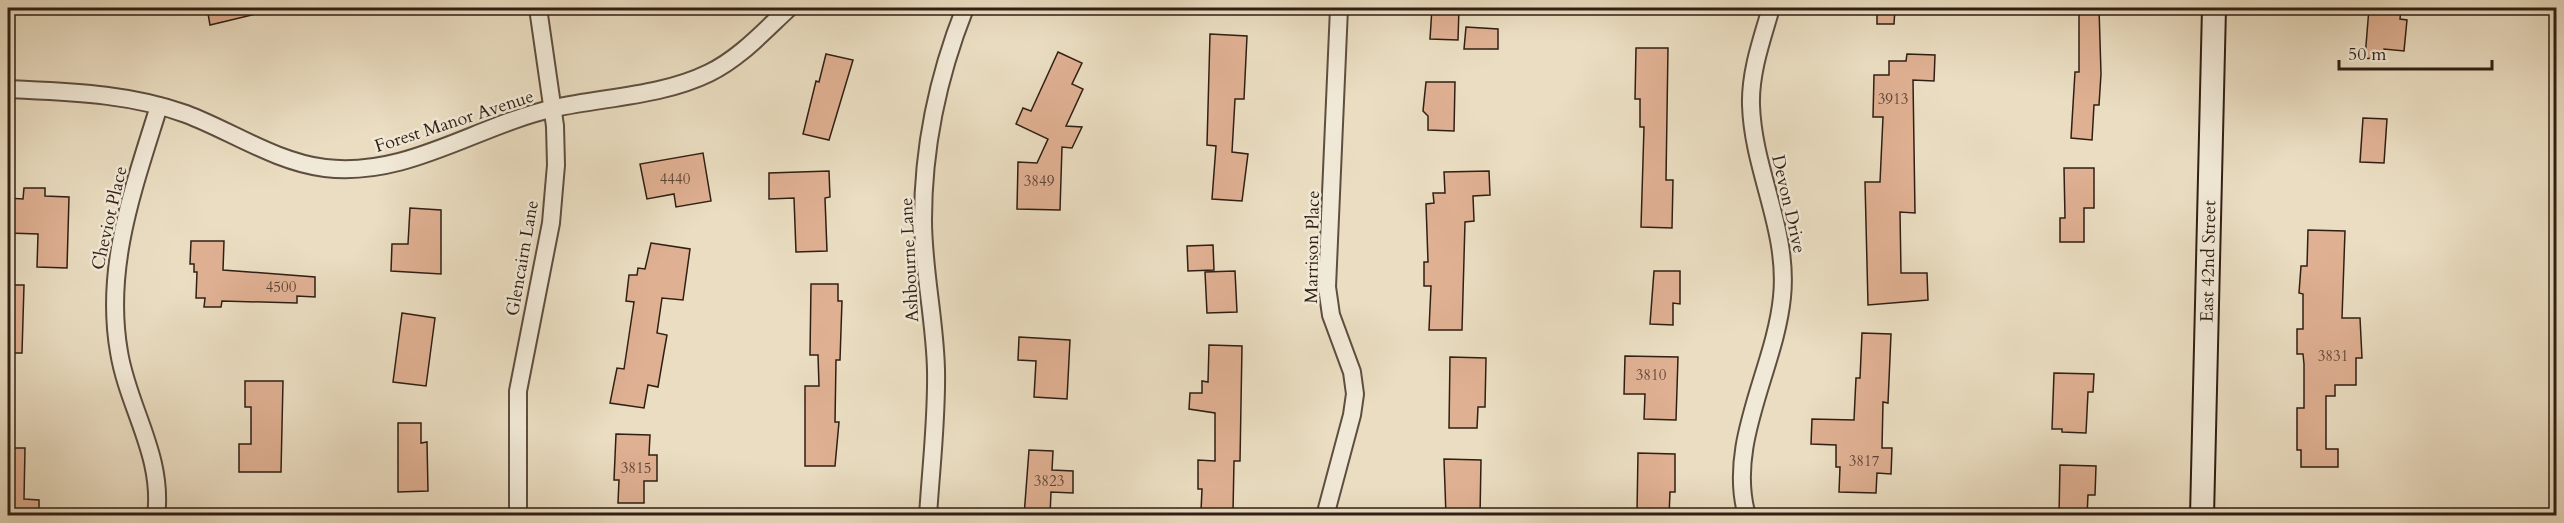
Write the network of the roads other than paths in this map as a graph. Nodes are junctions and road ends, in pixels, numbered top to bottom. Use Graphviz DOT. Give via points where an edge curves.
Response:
graph roads {
  1 [pos="538,8"];
  2 [pos="789,8"];
  3 [pos="965,8"];
  4 [pos="1340,8"];
  5 [pos="1771,8"];
  6 [pos="2214,8"];
  7 [pos="8,89"];
  8 [pos="159,106"];
  9 [pos="552,108"];
  10 [pos="156,516"];
  11 [pos="518,516"];
  12 [pos="927,516"];
  13 [pos="1325,516"];
  14 [pos="1747,516"];
  15 [pos="2202,516"];
  1 -- 9 [label="street, Glencairn Lane"];
  2 -- 9 [label="street, Forest Manor Avenue" via="747,48 708,74 663,88"];
  3 -- 12 [label="street, Ashbourne Lane" via="940,81 926,156 923,222 936,373 934,453"];
  4 -- 13 [label="street, Marrison Place" via="1327,286 1331,315 1354,380 1355,400"];
  5 -- 14 [label="street, Devon Drive" via="1754,66 1751,105 1755,144 1779,231 1783,290 1747,440"];
  6 -- 15 [label="street, East 42nd Street"];
  7 -- 8 [label="street, Forest Manor Avenue" via="104,94"];
  8 -- 9 [label="street, Forest Manor Avenue" via="293,161 341,170 404,161"];
  8 -- 10 [label="street, Cheviot Place" via="127,210 115,267 114,296 119,353 157,471"];
  9 -- 11 [label="street, Glencairn Lane" via="555,184 518,392"];
}
